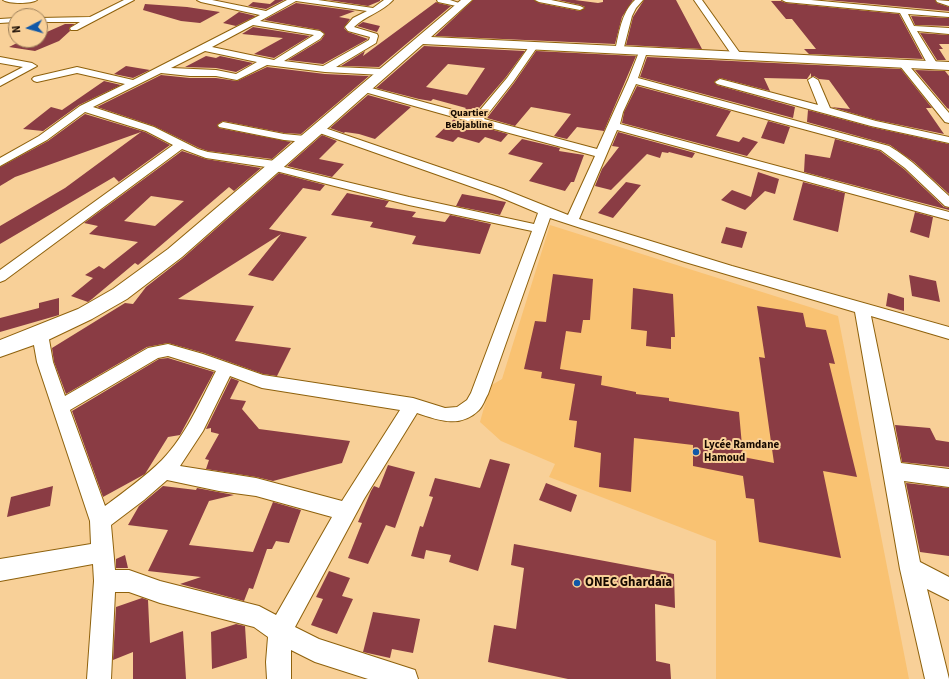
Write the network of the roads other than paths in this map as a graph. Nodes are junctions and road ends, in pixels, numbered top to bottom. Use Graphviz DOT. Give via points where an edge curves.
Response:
graph roads {
  1 [pos="7,0"];
  2 [pos="33,0"];
  3 [pos="130,0"];
  4 [pos="201,0"];
  5 [pos="292,0"];
  6 [pos="299,0"];
  7 [pos="389,0"];
  8 [pos="440,0"];
  9 [pos="539,0"];
  10 [pos="639,0"];
  11 [pos="698,0"];
  12 [pos="786,0"];
  13 [pos="866,0"];
  14 [pos="940,0"];
  15 [pos="810,1"];
  16 [pos="250,2"];
  17 [pos="464,2"];
  18 [pos="823,2"];
  19 [pos="852,3"];
  20 [pos="949,4"];
  21 [pos="239,8"];
  22 [pos="580,8"];
  23 [pos="870,8"];
  24 [pos="906,9"];
  25 [pos="374,11"];
  26 [pos="268,14"];
  27 [pos="949,15"];
  28 [pos="93,19"];
  29 [pos="48,20"];
  30 [pos="253,22"];
  31 [pos="74,28"];
  32 [pos="911,28"];
  33 [pos="949,31"];
  34 [pos="422,40"];
  35 [pos="534,46"];
  36 [pos="204,48"];
  37 [pos="620,50"];
  38 [pos="643,52"];
  39 [pos="737,56"];
  40 [pos="0,60"];
  41 [pos="265,62"];
  42 [pos="276,63"];
  43 [pos="903,64"];
  44 [pos="933,66"];
  45 [pos="949,66"];
  46 [pos="325,69"];
  47 [pos="160,70"];
  48 [pos="383,72"];
  49 [pos="37,79"];
  50 [pos="633,80"];
  51 [pos="813,80"];
  52 [pos="720,82"];
  53 [pos="0,83"];
  54 [pos="134,83"];
  55 [pos="364,89"];
  56 [pos="84,108"];
  57 [pos="825,110"];
  58 [pos="945,111"];
  59 [pos="949,120"];
  60 [pos="476,121"];
  61 [pos="223,125"];
  62 [pos="614,126"];
  63 [pos="312,134"];
  64 [pos="949,140"];
  65 [pos="182,144"];
  66 [pos="601,154"];
  67 [pos="0,163"];
  68 [pos="274,166"];
  69 [pos="949,203"];
  70 [pos="545,212"];
  71 [pos="949,216"];
  72 [pos="572,221"];
  73 [pos="540,229"];
  74 [pos="0,277"];
  75 [pos="862,308"];
  76 [pos="949,333"];
  77 [pos="40,334"];
  78 [pos="0,349"];
  79 [pos="226,368"];
  80 [pos="413,405"];
  81 [pos="61,407"];
  82 [pos="164,471"];
  83 [pos="893,471"];
  84 [pos="949,478"];
  85 [pos="347,512"];
  86 [pos="100,521"];
  87 [pos="102,552"];
  88 [pos="911,569"];
  89 [pos="0,570"];
  90 [pos="105,581"];
  91 [pos="949,590"];
  92 [pos="280,631"];
  93 [pos="99,679"];
  94 [pos="279,679"];
  95 [pos="406,679"];
  96 [pos="937,679"];
  1 -- 2 [label="street"];
  3 -- 28 [label="street"];
  4 -- 21 [label="street"];
  5 -- 26 [label="street"];
  6 -- 25 [label="street"];
  7 -- 25 [label="street"];
  8 -- 17 [label="street"];
  9 -- 22 [label="street"];
  10 -- 37 [label="street" via="628,16"];
  11 -- 39 [label="street"];
  12 -- 15 [label="street"];
  13 -- 23 [label="street"];
  14 -- 20 [label="street"];
  15 -- 18 [label="street"];
  16 -- 21 [label="street"];
  17 -- 34 [label="main road"];
  18 -- 19 [label="street"];
  19 -- 23 [label="street"];
  21 -- 26 [label="street"];
  23 -- 24 [label="street"];
  24 -- 27 [label="street"];
  24 -- 32 [label="street"];
  25 -- 46 [label="street" via="356,20 349,27 374,36 373,41"];
  26 -- 30 [label="street"];
  28 -- 29 [label="street"];
  28 -- 31 [label="street"];
  30 -- 36 [label="street"];
  30 -- 42 [label="street" via="320,34"];
  32 -- 33 [label="street"];
  32 -- 44 [label="street"];
  34 -- 35 [label="main road"];
  34 -- 48 [label="main road"];
  35 -- 37 [label="main road"];
  35 -- 60 [label="street"];
  36 -- 41 [label="street"];
  36 -- 47 [label="street"];
  37 -- 38 [label="main road"];
  38 -- 39 [label="main road"];
  38 -- 50 [label="street"];
  39 -- 43 [label="main road"];
  40 -- 53 [label="street" via="32,66"];
  41 -- 42 [label="street"];
  41 -- 47 [label="street" via="237,77 216,73"];
  42 -- 46 [label="street"];
  43 -- 44 [label="main road"];
  43 -- 58 [label="street"];
  44 -- 45 [label="main road"];
  46 -- 48 [label="street"];
  47 -- 54 [label="street"];
  48 -- 55 [label="main road"];
  49 -- 54 [label="street" via="80,70"];
  50 -- 62 [label="street"];
  50 -- 69 [label="street" via="885,148"];
  51 -- 57 [label="street"];
  52 -- 57 [label="street"];
  54 -- 56 [label="street"];
  55 -- 60 [label="street"];
  55 -- 63 [label="main road"];
  56 -- 65 [label="street" via="144,127"];
  56 -- 67 [label="street" via="43,138"];
  57 -- 64 [label="street"];
  58 -- 59 [label="street"];
  60 -- 66 [label="street"];
  61 -- 63 [label="street" via="284,137"];
  62 -- 66 [label="street"];
  62 -- 71 [label="street"];
  63 -- 68 [label="main road"];
  63 -- 70 [label="street" via="500,192"];
  65 -- 68 [label="street" via="206,155"];
  65 -- 74 [label="street"];
  66 -- 72 [label="street"];
  68 -- 73 [label="street" via="409,201"];
  68 -- 77 [label="main road" via="175,253 120,294 85,314"];
  70 -- 72 [label="street"];
  70 -- 73 [label="street"];
  72 -- 75 [label="street" via="743,275"];
  73 -- 80 [label="street" via="473,405 455,415 445,415"];
  75 -- 76 [label="street"];
  75 -- 83 [label="street"];
  77 -- 78 [label="main road"];
  77 -- 81 [label="street" via="45,362"];
  79 -- 80 [label="street" via="262,381"];
  79 -- 81 [label="street" via="168,350 154,352"];
  79 -- 82 [label="street" via="193,432"];
  80 -- 85 [label="street"];
  81 -- 86 [label="street"];
  82 -- 85 [label="street" via="256,487"];
  82 -- 86 [label="street"];
  83 -- 84 [label="street"];
  83 -- 88 [label="street"];
  85 -- 92 [label="street"];
  86 -- 87 [label="street"];
  87 -- 89 [label="street"];
  87 -- 90 [label="street"];
  88 -- 91 [label="street"];
  88 -- 96 [label="street"];
  90 -- 92 [label="street" via="129,581 160,592 259,617"];
  90 -- 93 [label="street"];
  92 -- 94 [label="street"];
  92 -- 95 [label="street" via="315,650"];
}
